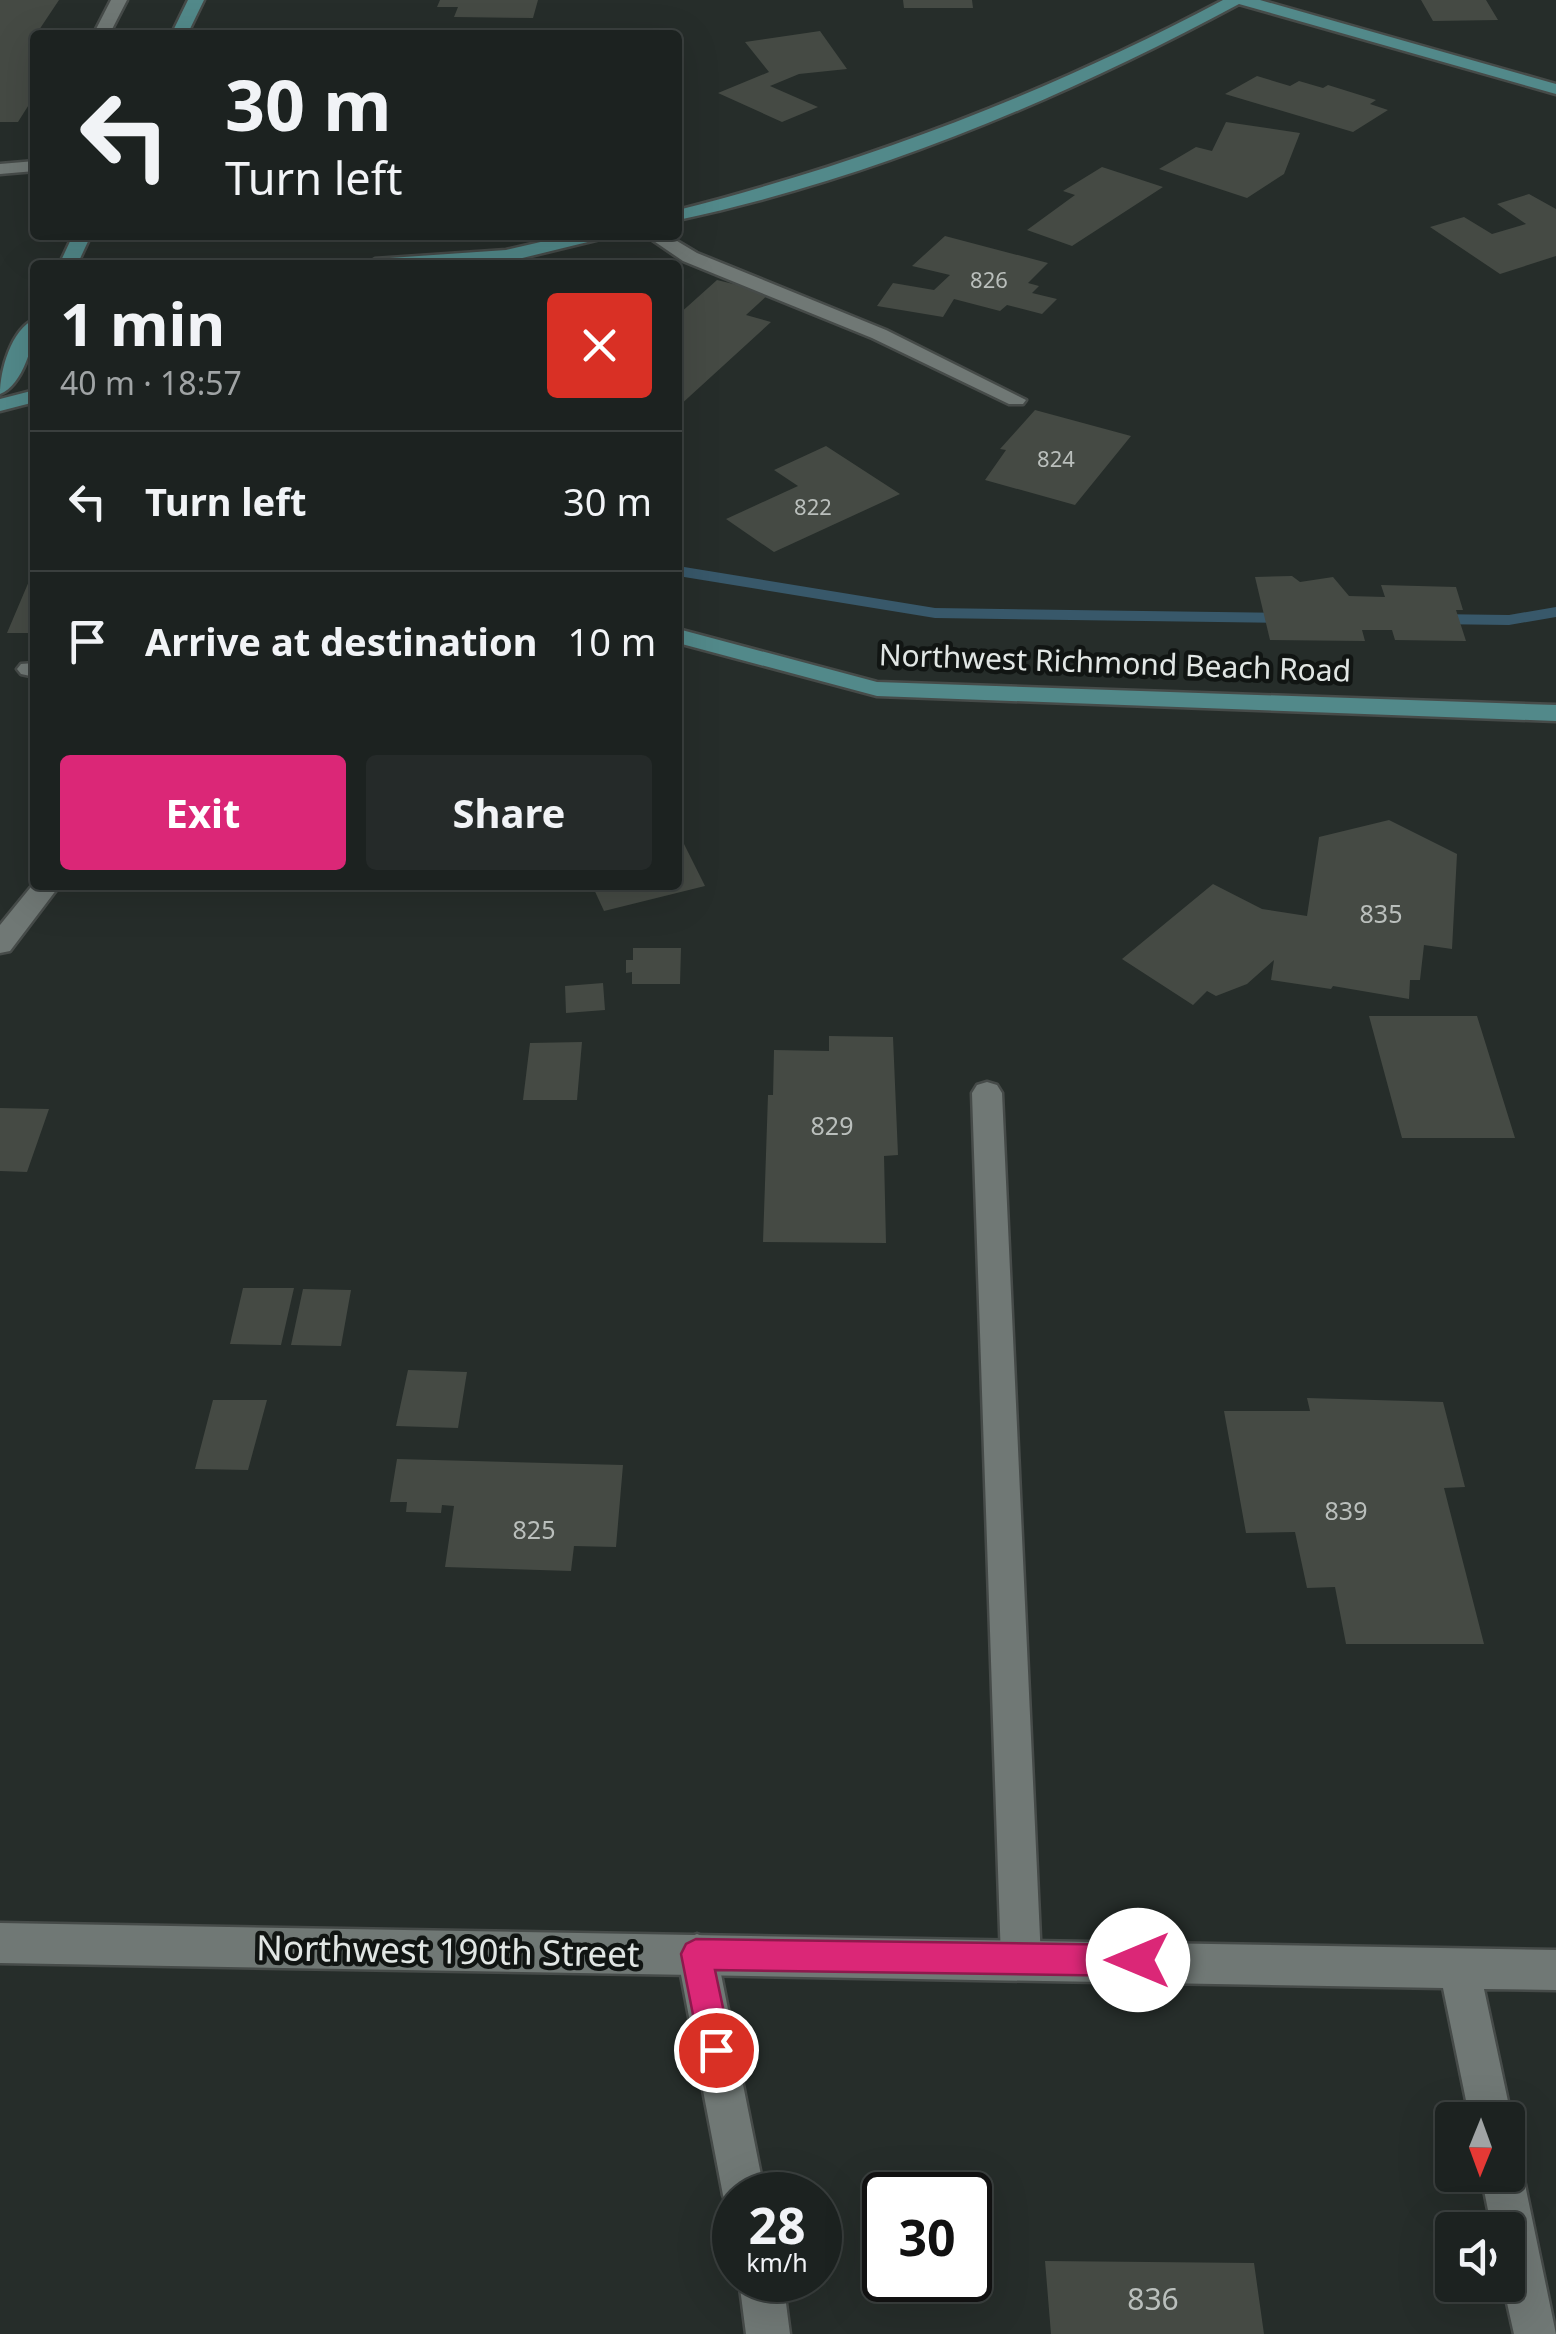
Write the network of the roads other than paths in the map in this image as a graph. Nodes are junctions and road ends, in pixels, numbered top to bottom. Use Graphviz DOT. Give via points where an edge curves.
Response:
graph roads {
  1 [pos="119,0"];
  2 [pos="196,0"];
  3 [pos="1234,0"];
  4 [pos="1243,0"];
  5 [pos="104,30"];
  6 [pos="181,30"];
  7 [pos="1556,89"];
  8 [pos="30,166"];
  9 [pos="0,169"];
  10 [pos="682,214"];
  11 [pos="576,240"];
  12 [pos="662,240"];
  13 [pos="505,260"];
  14 [pos="30,334"];
  15 [pos="0,388"];
  16 [pos="30,398"];
  17 [pos="1016,400"];
  18 [pos="0,408"];
  19 [pos="30,414"];
  20 [pos="682,637"];
  21 [pos="1556,713"];
  22 [pos="43,890"];
  23 [pos="0,944"];
  24 [pos="987,1093"];
  25 [pos="0,1943"];
  26 [pos="696,1954"];
  27 [pos="1022,1960"];
  28 [pos="1459,1966"];
  29 [pos="1556,1970"];
  30 [pos="1487,2102"];
  31 [pos="739,2172"];
  32 [pos="1506,2192"];
  33 [pos="764,2302"];
  34 [pos="768,2334"];
  35 [pos="1536,2334"];
  1 -- 5 [label="street"];
  2 -- 6 [label="street"];
  3 -- 10 [label="street" via="1099,71 986,119 858,166"];
  4 -- 7 [label="street"];
  8 -- 9 [label="street"];
  11 -- 13 [label="street"];
  12 -- 17 [label="street"];
  14 -- 15 [label="street"];
  16 -- 18 [label="street"];
  18 -- 19 [label="street"];
  20 -- 21 [label="street, Northwest Richmond Beach Road" via="876,689"];
  22 -- 23 [label="street"];
  24 -- 27 [label="street"];
  25 -- 26 [label="street, Northwest 190th Street"];
  26 -- 27 [label="street, Northwest 190th Street"];
  26 -- 31 [label="street"];
  27 -- 28 [label="street, Northwest 190th Street"];
  28 -- 29 [label="street, Northwest 190th Street"];
  28 -- 30 [label="street"];
  32 -- 35 [label="street"];
  33 -- 34 [label="street"];
}
